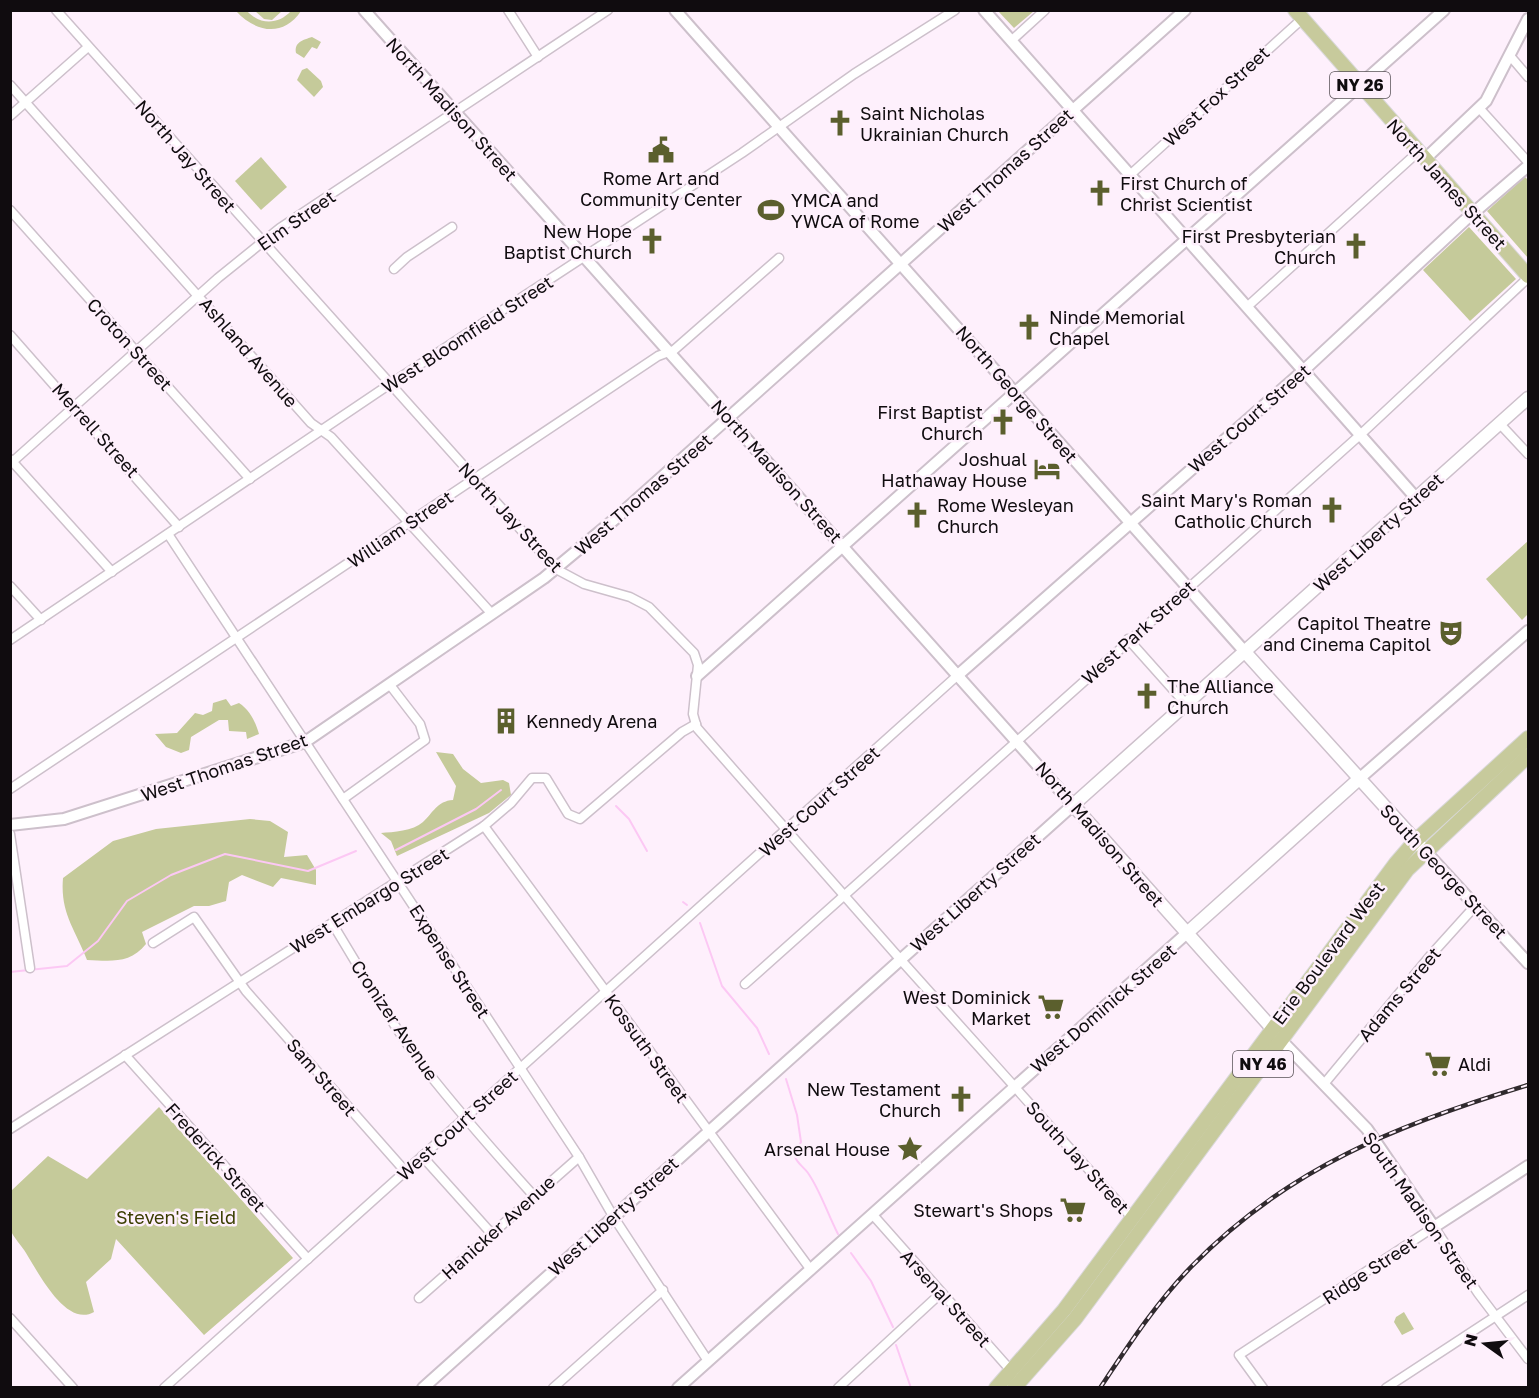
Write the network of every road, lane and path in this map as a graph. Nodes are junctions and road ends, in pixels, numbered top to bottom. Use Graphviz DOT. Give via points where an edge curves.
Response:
graph roads {
  1 [pos="56,10"];
  2 [pos="364,10"];
  3 [pos="508,10"];
  4 [pos="608,10"];
  5 [pos="675,10"];
  6 [pos="955,10"];
  7 [pos="984,10"];
  8 [pos="1045,10"];
  9 [pos="1185,10"];
  10 [pos="1444,10"];
  11 [pos="1298,15"];
  12 [pos="1528,20"];
  13 [pos="1011,41"];
  14 [pos="88,46"];
  15 [pos="538,57"];
  16 [pos="1510,57"];
  17 [pos="1528,77"];
  18 [pos="1360,84"];
  19 [pos="10,85"];
  20 [pos="26,103"];
  21 [pos="1480,109"];
  22 [pos="1073,110"];
  23 [pos="455,111"];
  24 [pos="10,116"];
  25 [pos="780,127"];
  26 [pos="1421,155"];
  27 [pos="1528,164"];
  28 [pos="1131,174"];
  29 [pos="10,210"];
  30 [pos="1472,213"];
  31 [pos="452,227"];
  32 [pos="1188,239"];
  33 [pos="262,241"];
  34 [pos="584,256"];
  35 [pos="780,258"];
  36 [pos="901,263"];
  37 [pos="394,269"];
  38 [pos="1528,277"];
  39 [pos="199,295"];
  40 [pos="1248,306"];
  41 [pos="10,335"];
  42 [pos="137,351"];
  43 [pos="670,351"];
  44 [pos="1303,371"];
  45 [pos="390,384"];
  46 [pos="1017,392"];
  47 [pos="1528,398"];
  48 [pos="75,407"];
  49 [pos="729,418"];
  50 [pos="1500,424"];
  51 [pos="322,430"];
  52 [pos="1360,435"];
  53 [pos="1528,454"];
  54 [pos="11,462"];
  55 [pos="250,479"];
  56 [pos="475,480"];
  57 [pos="1416,498"];
  58 [pos="408,523"];
  59 [pos="1131,523"];
  60 [pos="179,527"];
  61 [pos="168,534"];
  62 [pos="845,547"];
  63 [pos="556,569"];
  64 [pos="111,572"];
  65 [pos="10,586"];
  66 [pos="1187,587"];
  67 [pos="492,614"];
  68 [pos="41,620"];
  69 [pos="1528,631"];
  70 [pos="237,638"];
  71 [pos="1128,639"];
  72 [pos="10,640"];
  73 [pos="1245,652"];
  74 [pos="958,675"];
  75 [pos="697,676"];
  76 [pos="390,684"];
  77 [pos="1186,704"];
  78 [pos="696,724"];
  79 [pos="1528,738"];
  80 [pos="1017,740"];
  81 [pos="305,742"];
  82 [pos="1528,756"];
  83 [pos="1359,779"];
  84 [pos="10,789"];
  85 [pos="343,799"];
  86 [pos="1072,805"];
  87 [pos="10,825"];
  88 [pos="484,826"];
  89 [pos="789,829"];
  90 [pos="10,834"];
  91 [pos="1415,841"];
  92 [pos="1425,851"];
  93 [pos="398,881"];
  94 [pos="845,894"];
  95 [pos="1476,905"];
  96 [pos="332,923"];
  97 [pos="1187,933"];
  98 [pos="153,943"];
  99 [pos="900,959"];
  100 [pos="1528,963"];
  101 [pos="30,968"];
  102 [pos="239,983"];
  103 [pos="745,984"];
  104 [pos="607,992"];
  105 [pos="1272,1028"];
  106 [pos="1281,1040"];
  107 [pos="125,1055"];
  108 [pos="520,1068"];
  109 [pos="1324,1084"];
  110 [pos="1014,1086"];
  111 [pos="466,1117"];
  112 [pos="11,1126"];
  113 [pos="707,1131"];
  114 [pos="422,1156"];
  115 [pos="579,1156"];
  116 [pos="1528,1166"];
  117 [pos="405,1171"];
  118 [pos="533,1195"];
  119 [pos="873,1215"];
  120 [pos="613,1216"];
  121 [pos="1137,1223"];
  122 [pos="1434,1227"];
  123 [pos="491,1233"];
  124 [pos="308,1259"];
  125 [pos="811,1270"];
  126 [pos="663,1290"];
  127 [pos="941,1293"];
  128 [pos="1528,1295"];
  129 [pos="419,1298"];
  130 [pos="1497,1316"];
  131 [pos="10,1318"];
  132 [pos="1528,1359"];
  133 [pos="708,1362"];
  134 [pos="1015,1380"];
  135 [pos="73,1388"];
  136 [pos="164,1388"];
  137 [pos="423,1388"];
  138 [pos="553,1388"];
  139 [pos="678,1388"];
  140 [pos="838,1388"];
  141 [pos="996,1388"];
  142 [pos="1263,1388"];
  143 [pos="1386,1388"];
  1 -- 14 [label="street, North Jay Street"];
  2 -- 23 [label="street, North Madison Street"];
  3 -- 15 [label="street"];
  4 -- 15 [label="street, Elm Street"];
  5 -- 25 [label="street, North George Street"];
  6 -- 25 [label="street, West Bloomfield Street"];
  7 -- 13 [label="street"];
  8 -- 13 [label="street"];
  9 -- 22 [label="street, West Thomas Street"];
  10 -- 18 [label="street"];
  11 -- 18 [label="main road, North James Street / NY 26"];
  11 -- 28 [label="street, West Fox Street"];
  12 -- 16 [label="street"];
  13 -- 22 [label="street"];
  14 -- 20 [label="street"];
  14 -- 33 [label="street, North Jay Street"];
  15 -- 23 [label="street, Elm Street"];
  16 -- 17 [label="street"];
  16 -- 21 [label="street"];
  18 -- 26 [label="main road, North James Street / NY 26"];
  18 -- 32 [label="street"];
  19 -- 20 [label="street, Ashland Avenue"];
  20 -- 24 [label="street"];
  20 -- 39 [label="street, Ashland Avenue"];
  21 -- 26 [label="street"];
  21 -- 27 [label="street"];
  22 -- 28 [label="street"];
  22 -- 36 [label="street, West Thomas Street"];
  23 -- 33 [label="street, Elm Street"];
  23 -- 34 [label="street, North Madison Street"];
  25 -- 34 [label="street, West Bloomfield Street"];
  25 -- 36 [label="street, North George Street"];
  26 -- 30 [label="main road, North James Street / NY 26"];
  26 -- 40 [label="street"];
  27 -- 30 [label="street, West Court Street"];
  28 -- 32 [label="street"];
  29 -- 42 [label="street, Croton Street"];
  30 -- 38 [label="main road, North James Street / NY 26"];
  30 -- 44 [label="street, West Court Street"];
  31 -- 37 [label="street"];
  32 -- 40 [label="street"];
  32 -- 46 [label="street"];
  33 -- 39 [label="street, Elm Street"];
  33 -- 45 [label="street, North Jay Street"];
  34 -- 43 [label="street, North Madison Street"];
  34 -- 45 [label="street, West Bloomfield Street"];
  35 -- 43 [label="street, William Street"];
  36 -- 46 [label="street, North George Street"];
  36 -- 49 [label="street, West Thomas Street"];
  38 -- 52 [label="street, West Park Street"];
  39 -- 42 [label="street, Elm Street"];
  39 -- 51 [label="street, Ashland Avenue" via="311,423"];
  40 -- 44 [label="street"];
  41 -- 48 [label="street, Merrell Street"];
  42 -- 48 [label="street, Elm Street"];
  42 -- 55 [label="street, Croton Street"];
  43 -- 49 [label="street, North Madison Street"];
  43 -- 56 [label="street, William Street"];
  44 -- 52 [label="street"];
  44 -- 59 [label="street, West Court Street"];
  45 -- 51 [label="street, West Bloomfield Street"];
  45 -- 56 [label="street, North Jay Street"];
  46 -- 59 [label="street, North George Street"];
  46 -- 62 [label="street"];
  47 -- 50 [label="main road, West Liberty Street"];
  48 -- 54 [label="street, Elm Street"];
  48 -- 60 [label="street, Merrell Street"];
  49 -- 62 [label="street, North Madison Street"];
  49 -- 63 [label="street, West Thomas Street"];
  50 -- 53 [label="street"];
  50 -- 57 [label="main road, West Liberty Street"];
  51 -- 55 [label="street, West Bloomfield Street"];
  51 -- 58 [label="street, Ashland Avenue"];
  52 -- 57 [label="street"];
  52 -- 66 [label="street, West Park Street"];
  54 -- 64 [label="street"];
  55 -- 60 [label="street, West Bloomfield Street"];
  56 -- 58 [label="street, William Street"];
  56 -- 63 [label="street, North Jay Street"];
  57 -- 73 [label="main road, West Liberty Street"];
  58 -- 67 [label="street, Ashland Avenue"];
  58 -- 70 [label="street, William Street"];
  59 -- 66 [label="street, North George Street"];
  59 -- 74 [label="street, West Court Street"];
  60 -- 61 [label="street, West Bloomfield Street"];
  61 -- 64 [label="street, West Bloomfield Street"];
  61 -- 70 [label="street, Expense Street"];
  62 -- 74 [label="street, North Madison Street"];
  62 -- 75 [label="street"];
  63 -- 67 [label="street, West Thomas Street"];
  63 -- 75 [label="street, North Jay Street" via="584,584 630,597 649,607 694,653"];
  64 -- 68 [label="street, West Bloomfield Street"];
  65 -- 68 [label="street"];
  66 -- 71 [label="street, West Park Street"];
  66 -- 73 [label="street, North George Street"];
  67 -- 76 [label="street, West Thomas Street"];
  68 -- 72 [label="street, West Bloomfield Street"];
  69 -- 83 [label="street, West Dominick Street"];
  70 -- 81 [label="street, Expense Street"];
  70 -- 84 [label="street, William Street"];
  71 -- 77 [label="street"];
  71 -- 80 [label="street, West Park Street"];
  73 -- 77 [label="main road, West Liberty Street"];
  73 -- 83 [label="main road, North George Street"];
  74 -- 80 [label="street, North Madison Street"];
  74 -- 89 [label="street, West Court Street"];
  75 -- 78 [label="street, North Jay Street" via="693,714"];
  76 -- 81 [label="street, West Thomas Street"];
  76 -- 85 [label="street" via="420,724 425,740"];
  77 -- 86 [label="main road, West Liberty Street"];
  78 -- 88 [label="street, West Embargo Street" via="580,819 568,814 546,778 536,776"];
  78 -- 89 [label="street"];
  79 -- 91 [label="main road, Erie Boulevard West / NY 46"];
  80 -- 86 [label="street, North Madison Street"];
  80 -- 94 [label="street, West Park Street"];
  81 -- 85 [label="street, Expense Street"];
  81 -- 87 [label="street, West Thomas Street" via="64,819"];
  82 -- 92 [label="main road, Erie Boulevard West / NY 46"];
  83 -- 91 [label="main road, South George Street"];
  83 -- 97 [label="main road, West Dominick Street"];
  85 -- 93 [label="street, Expense Street"];
  86 -- 97 [label="main road, North Madison Street"];
  86 -- 99 [label="street, West Liberty Street"];
  88 -- 93 [label="street, West Embargo Street"];
  88 -- 104 [label="street, Kossuth Street"];
  89 -- 94 [label="street"];
  89 -- 104 [label="street, West Court Street"];
  90 -- 101 [label="street"];
  91 -- 92 [label="main road, South George Street"];
  91 -- 105 [label="main road, Erie Boulevard West / NY 46"];
  92 -- 95 [label="street, South George Street"];
  92 -- 106 [label="main road, Erie Boulevard West / NY 46"];
  93 -- 96 [label="street, West Embargo Street"];
  93 -- 108 [label="street, Expense Street"];
  94 -- 99 [label="street"];
  94 -- 103 [label="street, West Park Street"];
  95 -- 100 [label="street, South George Street"];
  95 -- 109 [label="street, Adams Street"];
  96 -- 102 [label="street, West Embargo Street"];
  96 -- 111 [label="street, Cronizer Avenue" via="426,1069"];
  97 -- 105 [label="main road, South Madison Street"];
  97 -- 110 [label="street, West Dominick Street"];
  98 -- 102 [label="street, Sam Street" via="194,918"];
  99 -- 110 [label="street"];
  99 -- 113 [label="street, West Liberty Street"];
  102 -- 107 [label="street, West Embargo Street"];
  102 -- 117 [label="street, Sam Street"];
  104 -- 108 [label="street, West Court Street"];
  104 -- 113 [label="street, Kossuth Street"];
  105 -- 106 [label="main road, South Madison Street"];
  105 -- 121 [label="main road, Erie Boulevard West / NY 46"];
  106 -- 109 [label="street, South Madison Street"];
  106 -- 121 [label="main road, Erie Boulevard West / NY 46"];
  107 -- 112 [label="street, West Embargo Street"];
  107 -- 124 [label="street, Frederick Street"];
  108 -- 111 [label="street, West Court Street"];
  108 -- 115 [label="street, Expense Street"];
  109 -- 122 [label="street, South Madison Street" via="1367,1130"];
  110 -- 119 [label="street, West Dominick Street"];
  110 -- 121 [label="street, South Jay Street"];
  111 -- 114 [label="street, West Court Street"];
  111 -- 118 [label="street, Cronizer Avenue"];
  113 -- 120 [label="street, West Liberty Street"];
  113 -- 125 [label="street, Kossuth Street"];
  114 -- 117 [label="street, West Court Street"];
  114 -- 123 [label="street"];
  115 -- 118 [label="street, Hanicker Avenue"];
  115 -- 120 [label="street, Expense Street"];
  116 -- 122 [label="street, Ridge Street"];
  117 -- 124 [label="street, West Court Street"];
  118 -- 123 [label="street, Hanicker Avenue"];
  119 -- 125 [label="street, West Dominick Street"];
  119 -- 127 [label="street, Arsenal Street"];
  120 -- 126 [label="street, Expense Street"];
  120 -- 137 [label="street, West Liberty Street"];
  121 -- 134 [label="main road, Erie Boulevard West / NY 46" via="1064,1310"];
  122 -- 130 [label="street, South Madison Street"];
  122 -- 142 [label="street, Ridge Street" via="1239,1355"];
  123 -- 129 [label="street, Hanicker Avenue"];
  124 -- 136 [label="street, West Court Street"];
  125 -- 133 [label="street, West Dominick Street"];
  126 -- 133 [label="street, Expense Street"];
  126 -- 138 [label="street"];
  127 -- 134 [label="street, Arsenal Street"];
  127 -- 140 [label="street"];
  128 -- 130 [label="street"];
  130 -- 132 [label="street, South Madison Street"];
  130 -- 143 [label="street"];
  131 -- 135 [label="street"];
  133 -- 139 [label="street, West Dominick Street"];
  134 -- 141 [label="main road, Erie Boulevard West / NY 46"];
}
